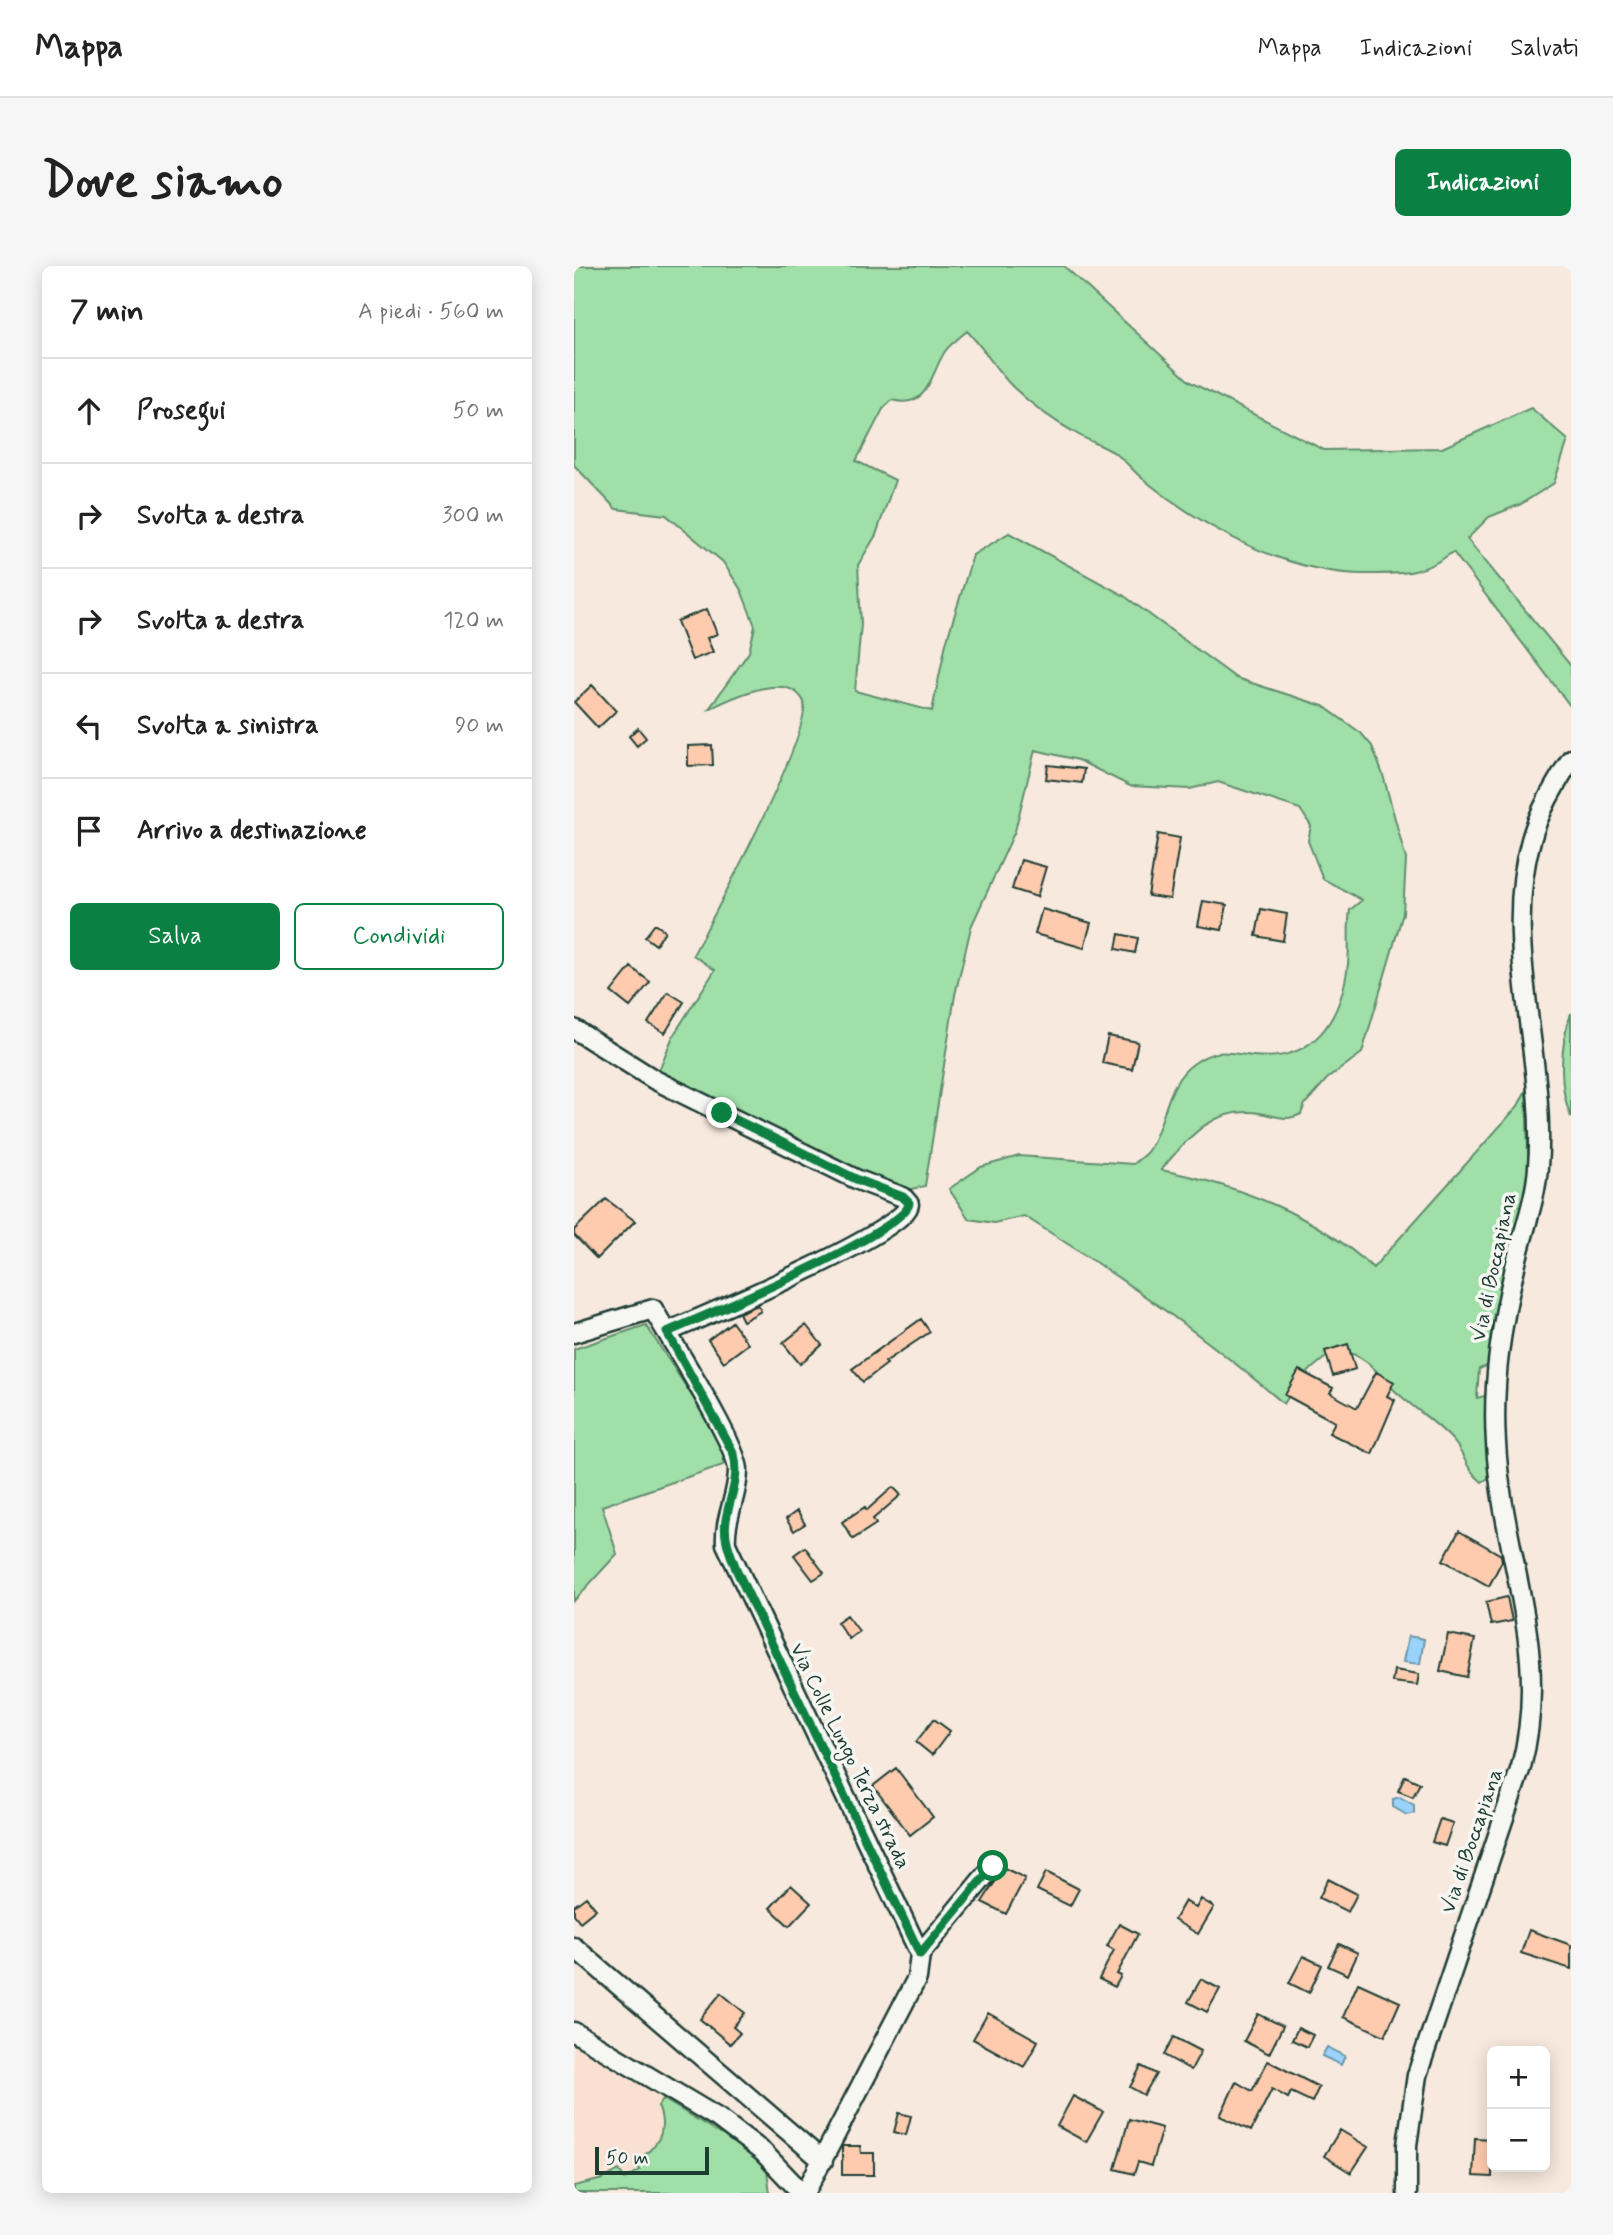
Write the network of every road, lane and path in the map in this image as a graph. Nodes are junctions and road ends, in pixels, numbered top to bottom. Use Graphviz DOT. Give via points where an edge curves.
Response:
graph roads {
  1 [pos="1571,759"];
  2 [pos="574,1029"];
  3 [pos="667,1332"];
  4 [pos="574,1333"];
  5 [pos="993,1866"];
  6 [pos="574,1947"];
  7 [pos="920,1954"];
  8 [pos="574,2032"];
  9 [pos="823,2161"];
  10 [pos="804,2193"];
  11 [pos="1407,2193"];
  1 -- 11 [label="street, Via di Boccapiana" via="1544,806 1524,875 1522,944 1531,1020 1538,1167 1503,1316 1495,1398 1498,1479 1533,1671 1531,1717 1521,1767 1417,2075 1407,2145"];
  2 -- 3 [label="street" via="655,1080 909,1203 904,1215 844,1252"];
  3 -- 4 [label="street, Via Colle Lungo Terza strada" via="653,1309"];
  3 -- 7 [label="street, Via Colle Lungo Terza strada" via="734,1454 736,1487 725,1532 736,1569"];
  5 -- 7 [label="street"];
  6 -- 9 [label="street"];
  7 -- 9 [label="street" via="917,1978"];
  8 -- 10 [label="street" via="718,2118 763,2152"];
  9 -- 10 [label="street"];
}
